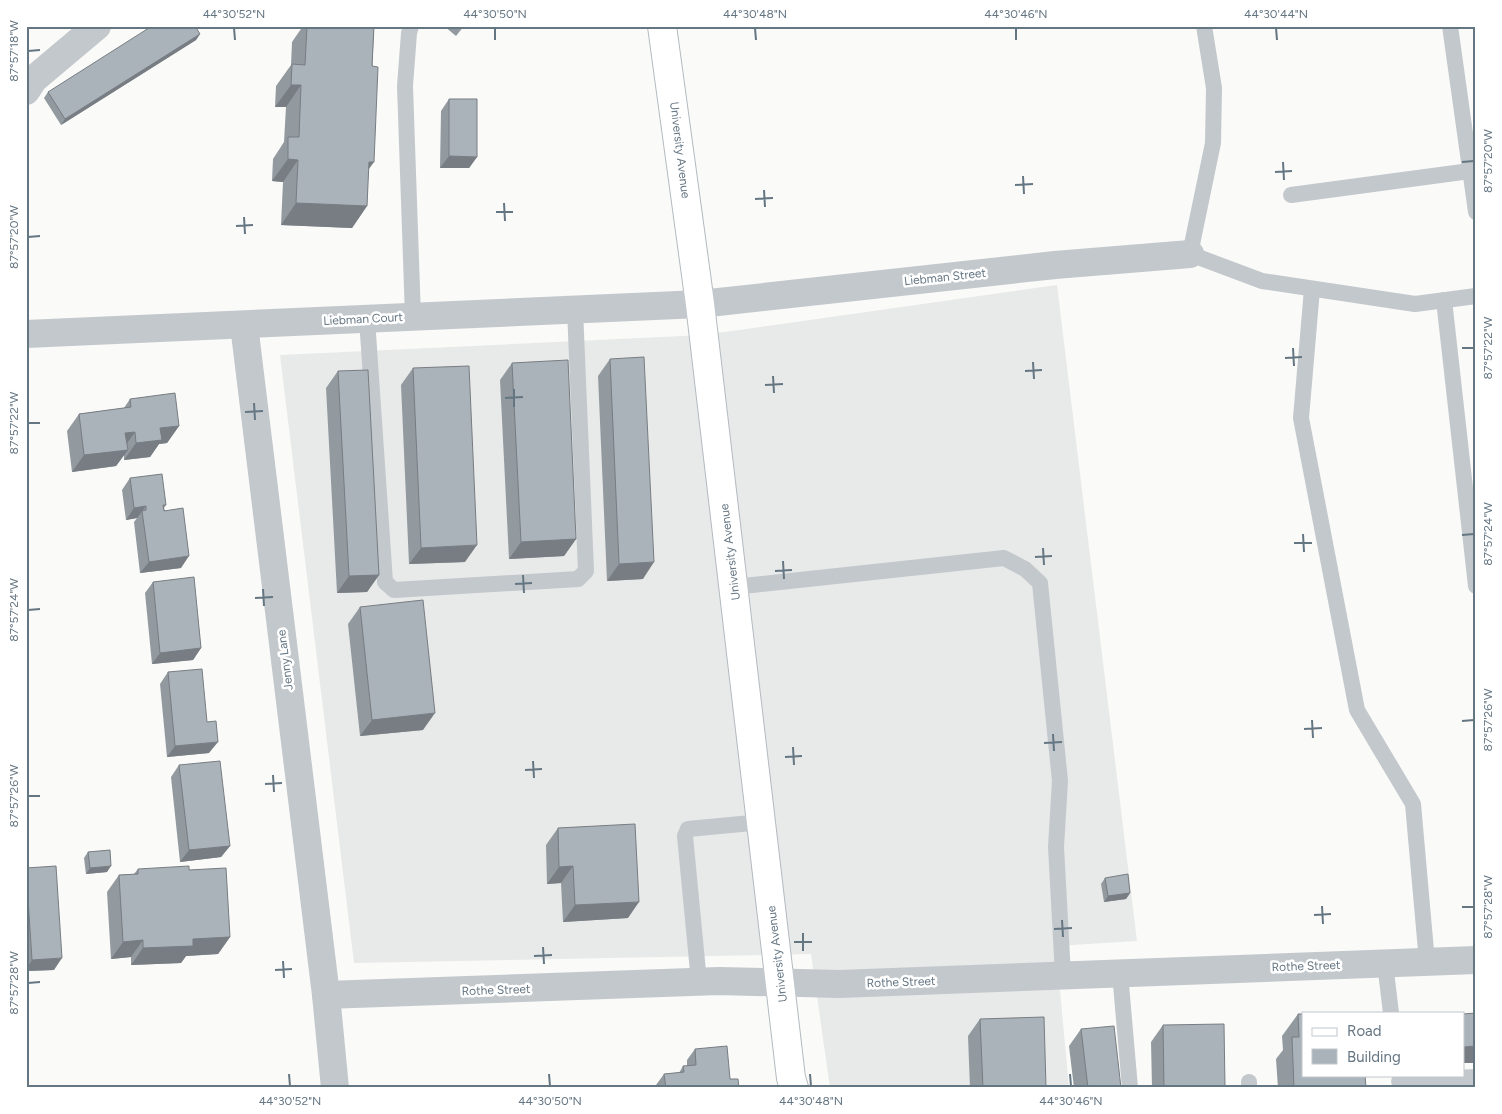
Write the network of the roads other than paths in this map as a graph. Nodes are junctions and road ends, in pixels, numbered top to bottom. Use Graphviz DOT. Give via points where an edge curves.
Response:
graph roads {
  1 [pos="97,26"];
  2 [pos="411,26"];
  3 [pos="662,26"];
  4 [pos="1204,26"];
  5 [pos="1450,26"];
  6 [pos="26,91"];
  7 [pos="1470,171"];
  8 [pos="1291,195"];
  9 [pos="1476,212"];
  10 [pos="1190,254"];
  11 [pos="1312,289"];
  12 [pos="1476,296"];
  13 [pos="1444,300"];
  14 [pos="700,304"];
  15 [pos="575,310"];
  16 [pos="413,317"];
  17 [pos="367,319"];
  18 [pos="244,326"];
  19 [pos="26,334"];
  20 [pos="1476,586"];
  21 [pos="734,587"];
  22 [pos="762,822"];
  23 [pos="1476,960"];
  24 [pos="1428,962"];
  25 [pos="1385,963"];
  26 [pos="1120,974"];
  27 [pos="1063,975"];
  28 [pos="699,982"];
  29 [pos="781,983"];
  30 [pos="326,995"];
  31 [pos="1391,1012"];
  32 [pos="1476,1077"];
  33 [pos="1399,1081"];
  34 [pos="791,1084"];
  35 [pos="335,1088"];
  36 [pos="1130,1088"];
  1 -- 6 [label="street" via="34,79"];
  2 -- 16 [label="lane" via="405,86"];
  3 -- 14 [label="main road, University Avenue"];
  4 -- 10 [label="lane" via="1214,88 1213,144"];
  5 -- 7 [label="lane"];
  7 -- 8 [label="lane"];
  7 -- 9 [label="lane"];
  10 -- 11 [label="lane" via="1262,281"];
  10 -- 14 [label="street, Liebman Street" via="1055,265"];
  11 -- 13 [label="lane" via="1415,304"];
  11 -- 24 [label="lane" via="1300,418 1357,710 1413,804"];
  12 -- 13 [label="lane"];
  13 -- 20 [label="lane"];
  14 -- 15 [label="street, Liebman Court"];
  14 -- 21 [label="main road, University Avenue"];
  15 -- 16 [label="street, Liebman Court"];
  15 -- 17 [label="lane" via="586,571 578,579 394,590 385,582"];
  16 -- 17 [label="street, Liebman Court"];
  17 -- 18 [label="street, Liebman Court"];
  18 -- 19 [label="street, Liebman Court"];
  18 -- 30 [label="street, Jenny Lane"];
  21 -- 22 [label="main road, University Avenue"];
  21 -- 27 [label="lane" via="1004,558 1025,569 1040,583 1060,781 1056,847"];
  22 -- 28 [label="lane" via="688,829 685,836"];
  22 -- 29 [label="main road, University Avenue"];
  23 -- 24 [label="street, Rothe Street"];
  24 -- 25 [label="street, Rothe Street"];
  25 -- 26 [label="street, Rothe Street"];
  25 -- 31 [label="lane"];
  26 -- 27 [label="street, Rothe Street"];
  26 -- 36 [label="lane"];
  27 -- 29 [label="street, Rothe Street" via="839,984"];
  28 -- 29 [label="street, Rothe Street"];
  28 -- 30 [label="street, Rothe Street"];
  29 -- 34 [label="main road, University Avenue"];
  30 -- 35 [label="street, Jenny Lane"];
  32 -- 33 [label="lane"];
}
